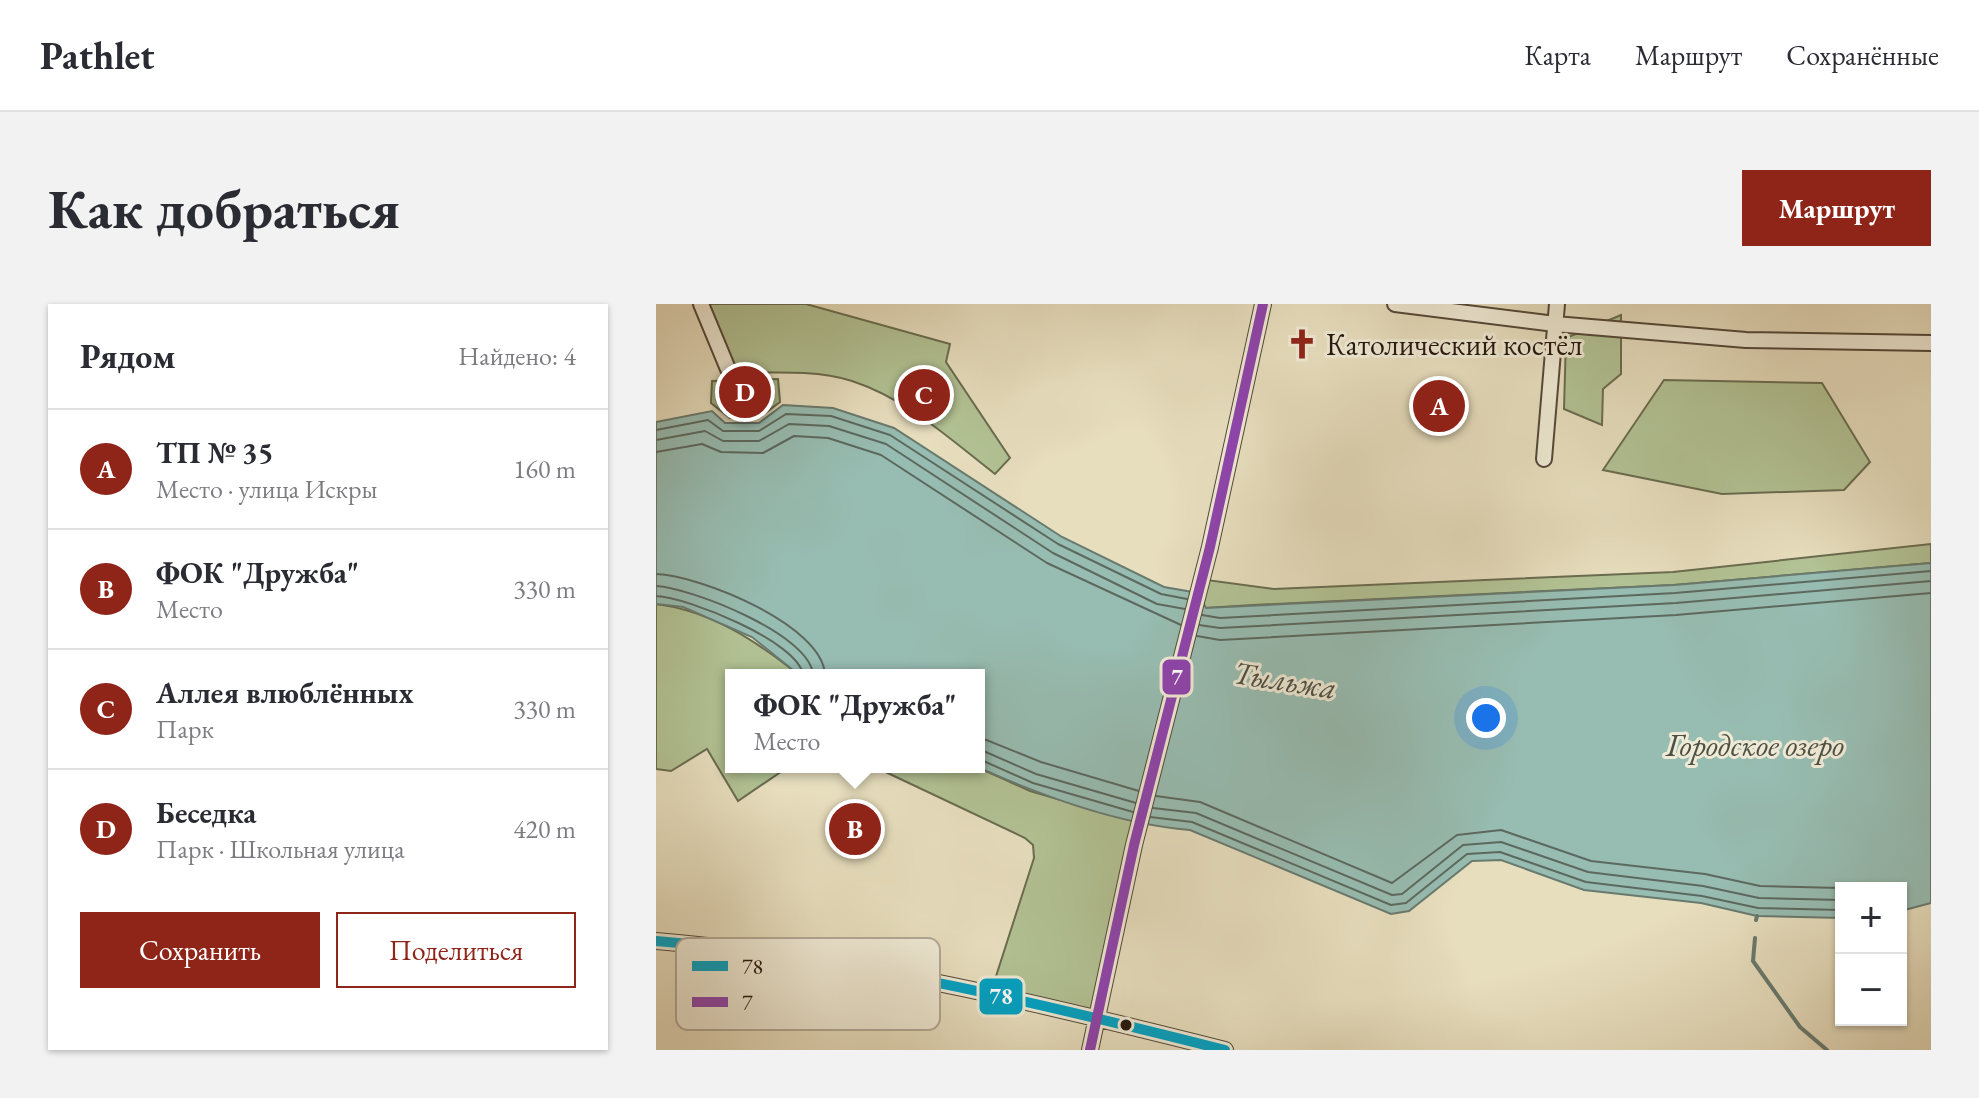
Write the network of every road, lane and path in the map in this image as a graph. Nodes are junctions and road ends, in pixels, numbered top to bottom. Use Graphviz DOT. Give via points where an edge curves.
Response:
graph roads {
  1 [pos="701,304"];
  2 [pos="1263,304"];
  3 [pos="1395,304"];
  4 [pos="1557,304"];
  5 [pos="1555,324"];
  6 [pos="1931,343"];
  7 [pos="728,369"];
  8 [pos="1544,459"];
  9 [pos="656,941"];
  10 [pos="676,943"];
  11 [pos="940,986"];
  12 [pos="1098,1018"];
  13 [pos="1090,1050"];
  14 [pos="1225,1050"];
  1 -- 7 [label="street"];
  2 -- 12 [label="street"];
  3 -- 5 [label="street"];
  4 -- 5 [label="street"];
  5 -- 6 [label="street" via="1746,340"];
  5 -- 8 [label="street"];
  9 -- 10 [label="street"];
  11 -- 12 [label="street"];
  12 -- 13 [label="street"];
  12 -- 14 [label="street"];
}
